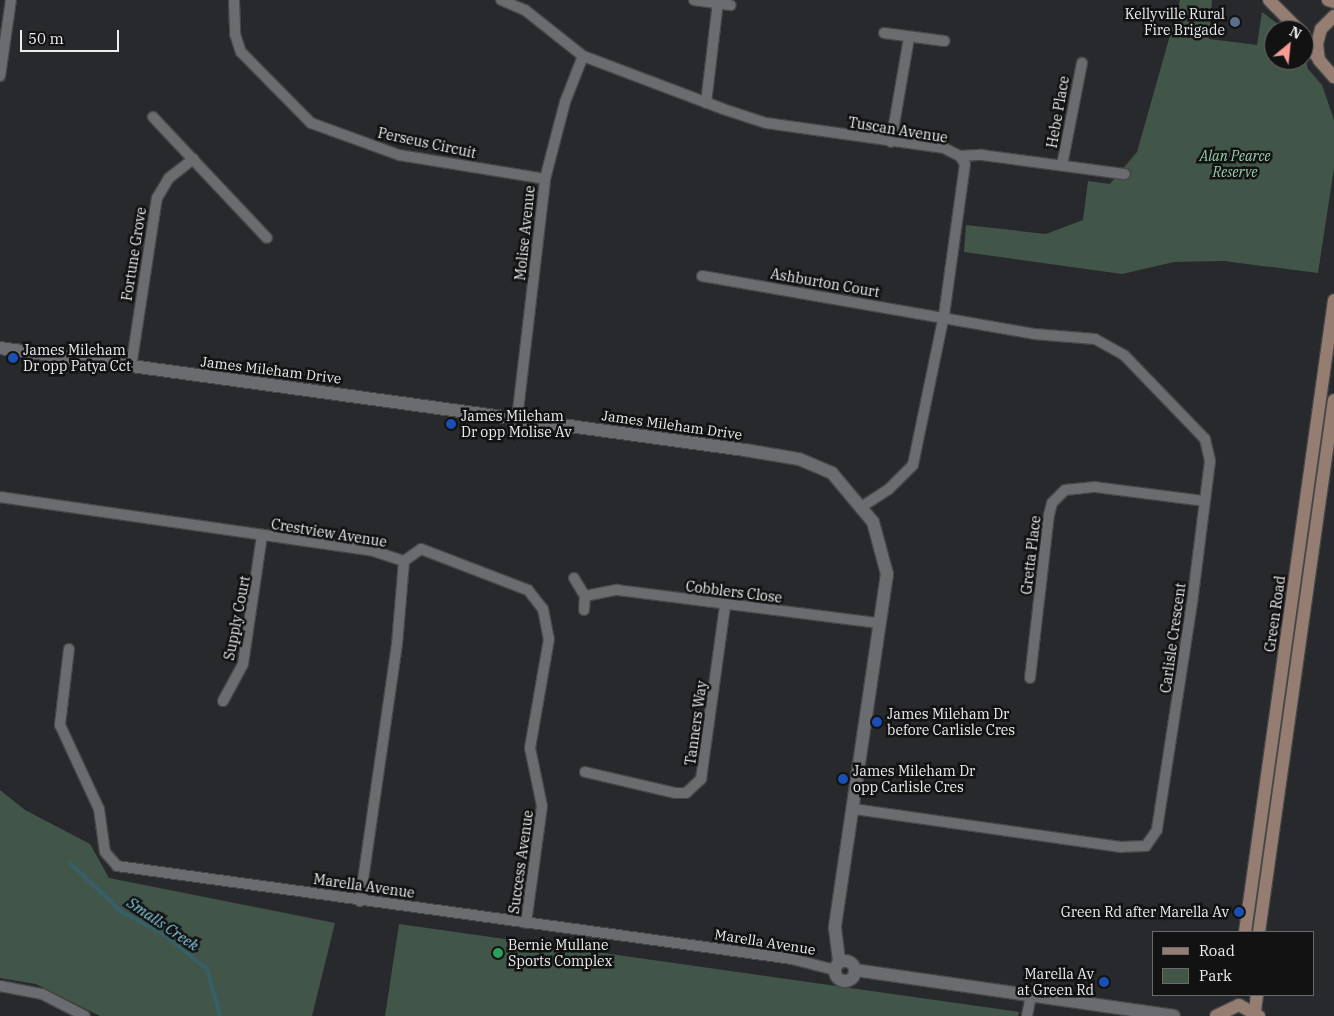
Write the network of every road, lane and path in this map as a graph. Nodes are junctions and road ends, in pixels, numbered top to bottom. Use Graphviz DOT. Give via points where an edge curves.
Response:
graph roads {
  1 [pos="11,0"];
  2 [pos="234,0"];
  3 [pos="501,0"];
  4 [pos="694,0"];
  5 [pos="1269,0"];
  6 [pos="1328,0"];
  7 [pos="1334,2"];
  8 [pos="718,4"];
  9 [pos="731,5"];
  10 [pos="1334,16"];
  11 [pos="1289,20"];
  12 [pos="884,33"];
  13 [pos="909,38"];
  14 [pos="944,41"];
  15 [pos="1314,53"];
  16 [pos="583,56"];
  17 [pos="1082,63"];
  18 [pos="1321,63"];
  19 [pos="0,76"];
  20 [pos="1334,77"];
  21 [pos="1334,84"];
  22 [pos="706,103"];
  23 [pos="153,117"];
  24 [pos="891,142"];
  25 [pos="960,156"];
  26 [pos="193,159"];
  27 [pos="1062,166"];
  28 [pos="1125,174"];
  29 [pos="545,179"];
  30 [pos="267,238"];
  31 [pos="702,276"];
  32 [pos="1334,300"];
  33 [pos="944,315"];
  34 [pos="0,348"];
  35 [pos="131,367"];
  36 [pos="1334,400"];
  37 [pos="517,419"];
  38 [pos="0,498"];
  39 [pos="1204,502"];
  40 [pos="863,506"];
  41 [pos="262,536"];
  42 [pos="404,561"];
  43 [pos="574,578"];
  44 [pos="585,596"];
  45 [pos="724,606"];
  46 [pos="584,610"];
  47 [pos="880,624"];
  48 [pos="70,649"];
  49 [pos="1030,678"];
  50 [pos="223,701"];
  51 [pos="585,772"];
  52 [pos="853,809"];
  53 [pos="360,900"];
  54 [pos="526,923"];
  55 [pos="1245,931"];
  56 [pos="1259,931"];
  57 [pos="837,966"];
  58 [pos="0,986"];
  59 [pos="1030,995"];
  60 [pos="1226,996"];
  61 [pos="1257,996"];
  62 [pos="1218,1013"];
  63 [pos="1257,1014"];
  64 [pos="85,1016"];
  65 [pos="1027,1016"];
  66 [pos="1174,1016"];
  1 -- 19 [label="street"];
  2 -- 29 [label="street, Perseus Circuit" via="235,34 241,52 311,123 399,154"];
  3 -- 16 [label="street" via="526,10"];
  4 -- 8 [label="street"];
  5 -- 11 [label="main road"];
  6 -- 7 [label="main road"];
  8 -- 9 [label="street"];
  8 -- 22 [label="street"];
  10 -- 18 [label="main road" via="1319,34"];
  12 -- 13 [label="street"];
  13 -- 14 [label="street"];
  13 -- 24 [label="street"];
  15 -- 18 [label="main road"];
  16 -- 22 [label="street, Tuscan Avenue"];
  16 -- 29 [label="street, Molise Avenue" via="565,102"];
  17 -- 27 [label="street, Hebe Place"];
  18 -- 20 [label="main road"];
  18 -- 21 [label="main road"];
  22 -- 24 [label="street, Tuscan Avenue" via="766,123"];
  23 -- 26 [label="street"];
  24 -- 25 [label="street, Tuscan Avenue" via="944,148"];
  25 -- 27 [label="street, Hebe Place" via="982,155"];
  25 -- 33 [label="street, Tuscan Avenue" via="965,164"];
  26 -- 30 [label="street"];
  26 -- 35 [label="street, Fortune Grove" via="169,178 157,198"];
  27 -- 28 [label="street, Hebe Place"];
  29 -- 37 [label="street, Molise Avenue"];
  31 -- 33 [label="street, Ashburton Court"];
  32 -- 55 [label="main road, Green Road"];
  33 -- 39 [label="street, Carlisle Crescent" via="1034,334 1095,339 1124,355 1205,439 1210,460"];
  33 -- 40 [label="street, Tuscan Avenue" via="913,464 889,489"];
  34 -- 35 [label="street, James Mileham Drive"];
  35 -- 37 [label="street, James Mileham Drive"];
  36 -- 56 [label="main road, Green Road"];
  37 -- 40 [label="street, James Mileham Drive" via="799,459 832,473"];
  38 -- 41 [label="street, Crestview Avenue"];
  39 -- 49 [label="street, Gretta Place" via="1095,486 1065,490 1052,503"];
  39 -- 52 [label="street, Carlisle Crescent" via="1158,830 1146,846 1121,847"];
  40 -- 47 [label="street, James Mileham Drive" via="876,528 886,562"];
  41 -- 42 [label="street, Crestview Avenue" via="373,551"];
  41 -- 50 [label="street, Supply Court" via="243,664"];
  42 -- 53 [label="street" via="397,644"];
  42 -- 54 [label="street, Success Avenue" via="421,549 528,590 544,609 549,639 530,748 542,806"];
  43 -- 44 [label="street"];
  44 -- 45 [label="street, Cobblers Close" via="616,590"];
  44 -- 46 [label="street"];
  45 -- 47 [label="street, Cobblers Close"];
  45 -- 51 [label="street, Tanners Way" via="705,766 694,788 675,793"];
  47 -- 52 [label="street, James Mileham Drive"];
  48 -- 53 [label="street, Marella Avenue" via="60,725 99,809 105,852 117,866"];
  52 -- 57 [label="street, James Mileham Drive" via="835,928"];
  53 -- 54 [label="street, Marella Avenue"];
  54 -- 57 [label="street, Marella Avenue"];
  57 -- 59 [label="street" via="850,962 854,970"];
  58 -- 64 [label="street" via="42,994"];
  59 -- 65 [label="street"];
  59 -- 66 [label="street"];
  60 -- 62 [label="main road"];
  61 -- 63 [label="main road"];
  62 -- 63 [label="main road" via="1239,1005"];
}
